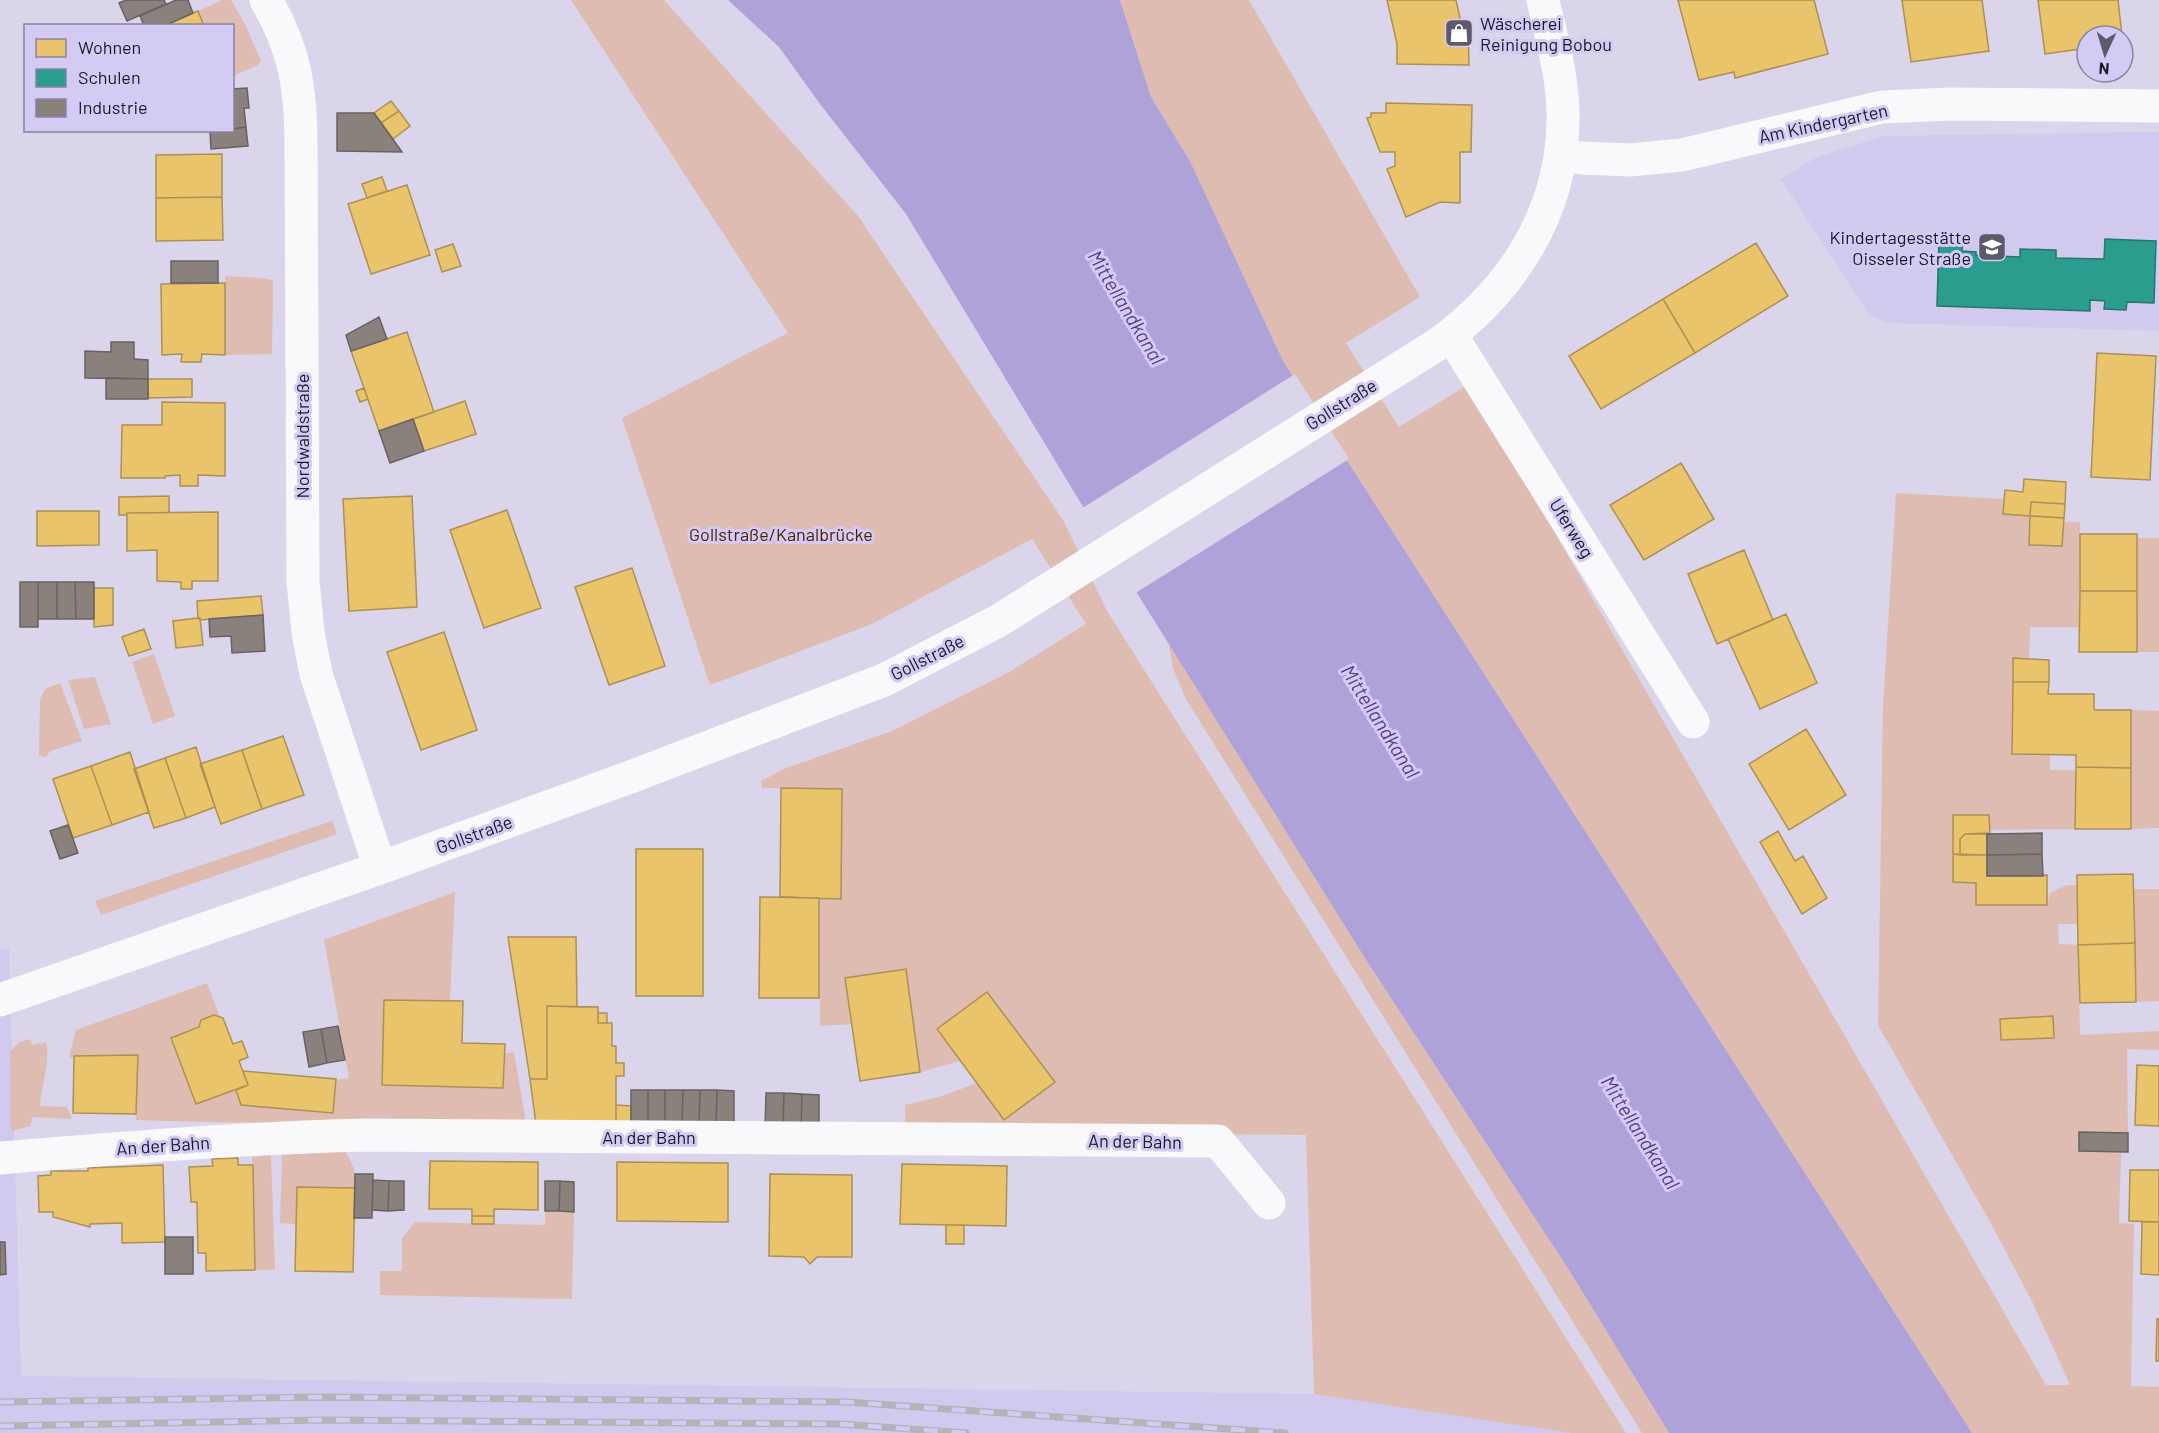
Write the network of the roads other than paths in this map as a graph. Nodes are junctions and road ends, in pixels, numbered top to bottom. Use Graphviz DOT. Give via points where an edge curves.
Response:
graph roads {
  1 [pos="266,0"];
  2 [pos="1543,0"];
  3 [pos="2159,106"];
  4 [pos="1561,155"];
  5 [pos="1450,335"];
  6 [pos="1693,722"];
  7 [pos="380,868"];
  8 [pos="0,1000"];
  9 [pos="0,1158"];
  10 [pos="1269,1203"];
  1 -- 7 [label="street, Nordwaldstraße" via="291,51 298,87 303,573 308,632 316,674"];
  2 -- 4 [label="street, Gollstraße" via="1561,86"];
  3 -- 4 [label="street, Am Kindergarten" via="1882,107 1682,155 1630,160"];
  4 -- 5 [label="street, Gollstraße" via="1552,192 1524,253 1483,308"];
  5 -- 6 [label="street, Uferweg"];
  5 -- 7 [label="street, Gollstraße" via="998,621 884,680"];
  7 -- 8 [label="street, Gollstraße"];
  9 -- 10 [label="street, An der Bahn" via="276,1137 373,1135 1218,1141"];
}
